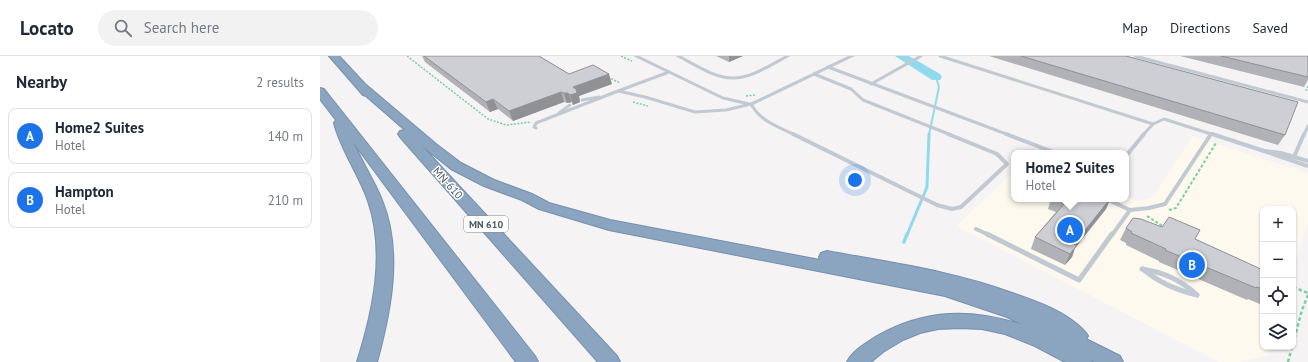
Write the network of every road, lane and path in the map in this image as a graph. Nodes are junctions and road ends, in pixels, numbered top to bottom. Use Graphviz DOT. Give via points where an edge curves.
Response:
graph roads {
  1 [pos="334,56"];
  2 [pos="407,56"];
  3 [pos="636,56"];
  4 [pos="678,56"];
  5 [pos="788,56"];
  6 [pos="852,56"];
  7 [pos="921,56"];
  8 [pos="940,56"];
  9 [pos="1135,56"];
  10 [pos="828,67"];
  11 [pos="669,72"];
  12 [pos="603,74"];
  13 [pos="814,74"];
  14 [pos="871,84"];
  15 [pos="361,86"];
  16 [pos="1308,86"];
  17 [pos="628,88"];
  18 [pos="1308,90"];
  19 [pos="320,91"];
  20 [pos="618,91"];
  21 [pos="607,96"];
  22 [pos="582,100"];
  23 [pos="1308,102"];
  24 [pos="751,104"];
  25 [pos="570,105"];
  26 [pos="338,116"];
  27 [pos="554,116"];
  28 [pos="1153,124"];
  29 [pos="534,125"];
  30 [pos="1308,126"];
  31 [pos="536,128"];
  32 [pos="1211,134"];
  33 [pos="1208,138"];
  34 [pos="1048,150"];
  35 [pos="1264,151"];
  36 [pos="1129,152"];
  37 [pos="1294,157"];
  38 [pos="1308,161"];
  39 [pos="1308,166"];
  40 [pos="1113,202"];
  41 [pos="1130,210"];
  42 [pos="1163,212"];
  43 [pos="1151,215"];
  44 [pos="1167,228"];
  45 [pos="976,229"];
  46 [pos="1296,288"];
  47 [pos="1308,294"];
  48 [pos="1196,295"];
  49 [pos="1296,333"];
  50 [pos="1291,350"];
  51 [pos="1107,359"];
  52 [pos="367,362"];
  53 [pos="528,362"];
  54 [pos="610,362"];
  55 [pos="857,362"];
  56 [pos="1082,362"];
  57 [pos="1288,362"];
  1 -- 15 [label="highway, MN-610 / MN 610"];
  2 -- 29 [label="path" via="488,119 506,125 530,121"];
  3 -- 11 [label="lane"];
  4 -- 5 [label="lane" via="732,78 746,75"];
  6 -- 10 [label="street"];
  7 -- 14 [label="lane"];
  8 -- 28 [label="lane"];
  9 -- 23 [label="lane"];
  10 -- 13 [label="street"];
  10 -- 14 [label="lane"];
  11 -- 17 [label="lane"];
  11 -- 24 [label="lane" via="723,98"];
  12 -- 17 [label="path"];
  13 -- 24 [label="street"];
  13 -- 24 [label="lane" via="850,89 863,100 997,154 1007,164 961,207 952,209 764,120"];
  14 -- 34 [label="lane"];
  15 -- 51 [label="highway" via="456,166 489,183 527,197 600,214 964,283 1051,316"];
  15 -- 54 [label="highway, MN-610 / MN 610"];
  16 -- 18 [label="path"];
  17 -- 20 [label="lane"];
  19 -- 26 [label="highway"];
  20 -- 21 [label="lane"];
  20 -- 24 [label="lane" via="695,112 726,110"];
  21 -- 22 [label="lane"];
  21 -- 27 [label="lane"];
  25 -- 27 [label="lane"];
  26 -- 52 [label="highway" via="343,138 375,202 382,230 382,298"];
  26 -- 53 [label="highway"];
  27 -- 29 [label="lane"];
  28 -- 32 [label="lane" via="1164,119"];
  28 -- 36 [label="lane"];
  29 -- 31 [label="lane"];
  30 -- 37 [label="lane"];
  32 -- 33 [label="lane"];
  32 -- 35 [label="lane"];
  33 -- 41 [label="lane" via="1165,204"];
  33 -- 42 [label="path" via="1217,141 1176,208"];
  35 -- 37 [label="lane"];
  35 -- 39 [label="lane"];
  37 -- 38 [label="lane"];
  40 -- 41 [label="lane"];
  41 -- 45 [label="lane" via="1079,280"];
  43 -- 44 [label="path" via="1147,216"];
  46 -- 47 [label="path"];
  47 -- 49 [label="path"];
  48 -- 48 [label="lane" via="1160,283 1142,269 1161,272 1181,281"];
  50 -- 57 [label="path"];
  55 -- 56 [label="highway" via="891,336 926,323 959,321 992,324 1028,334 1048,342"];
}
